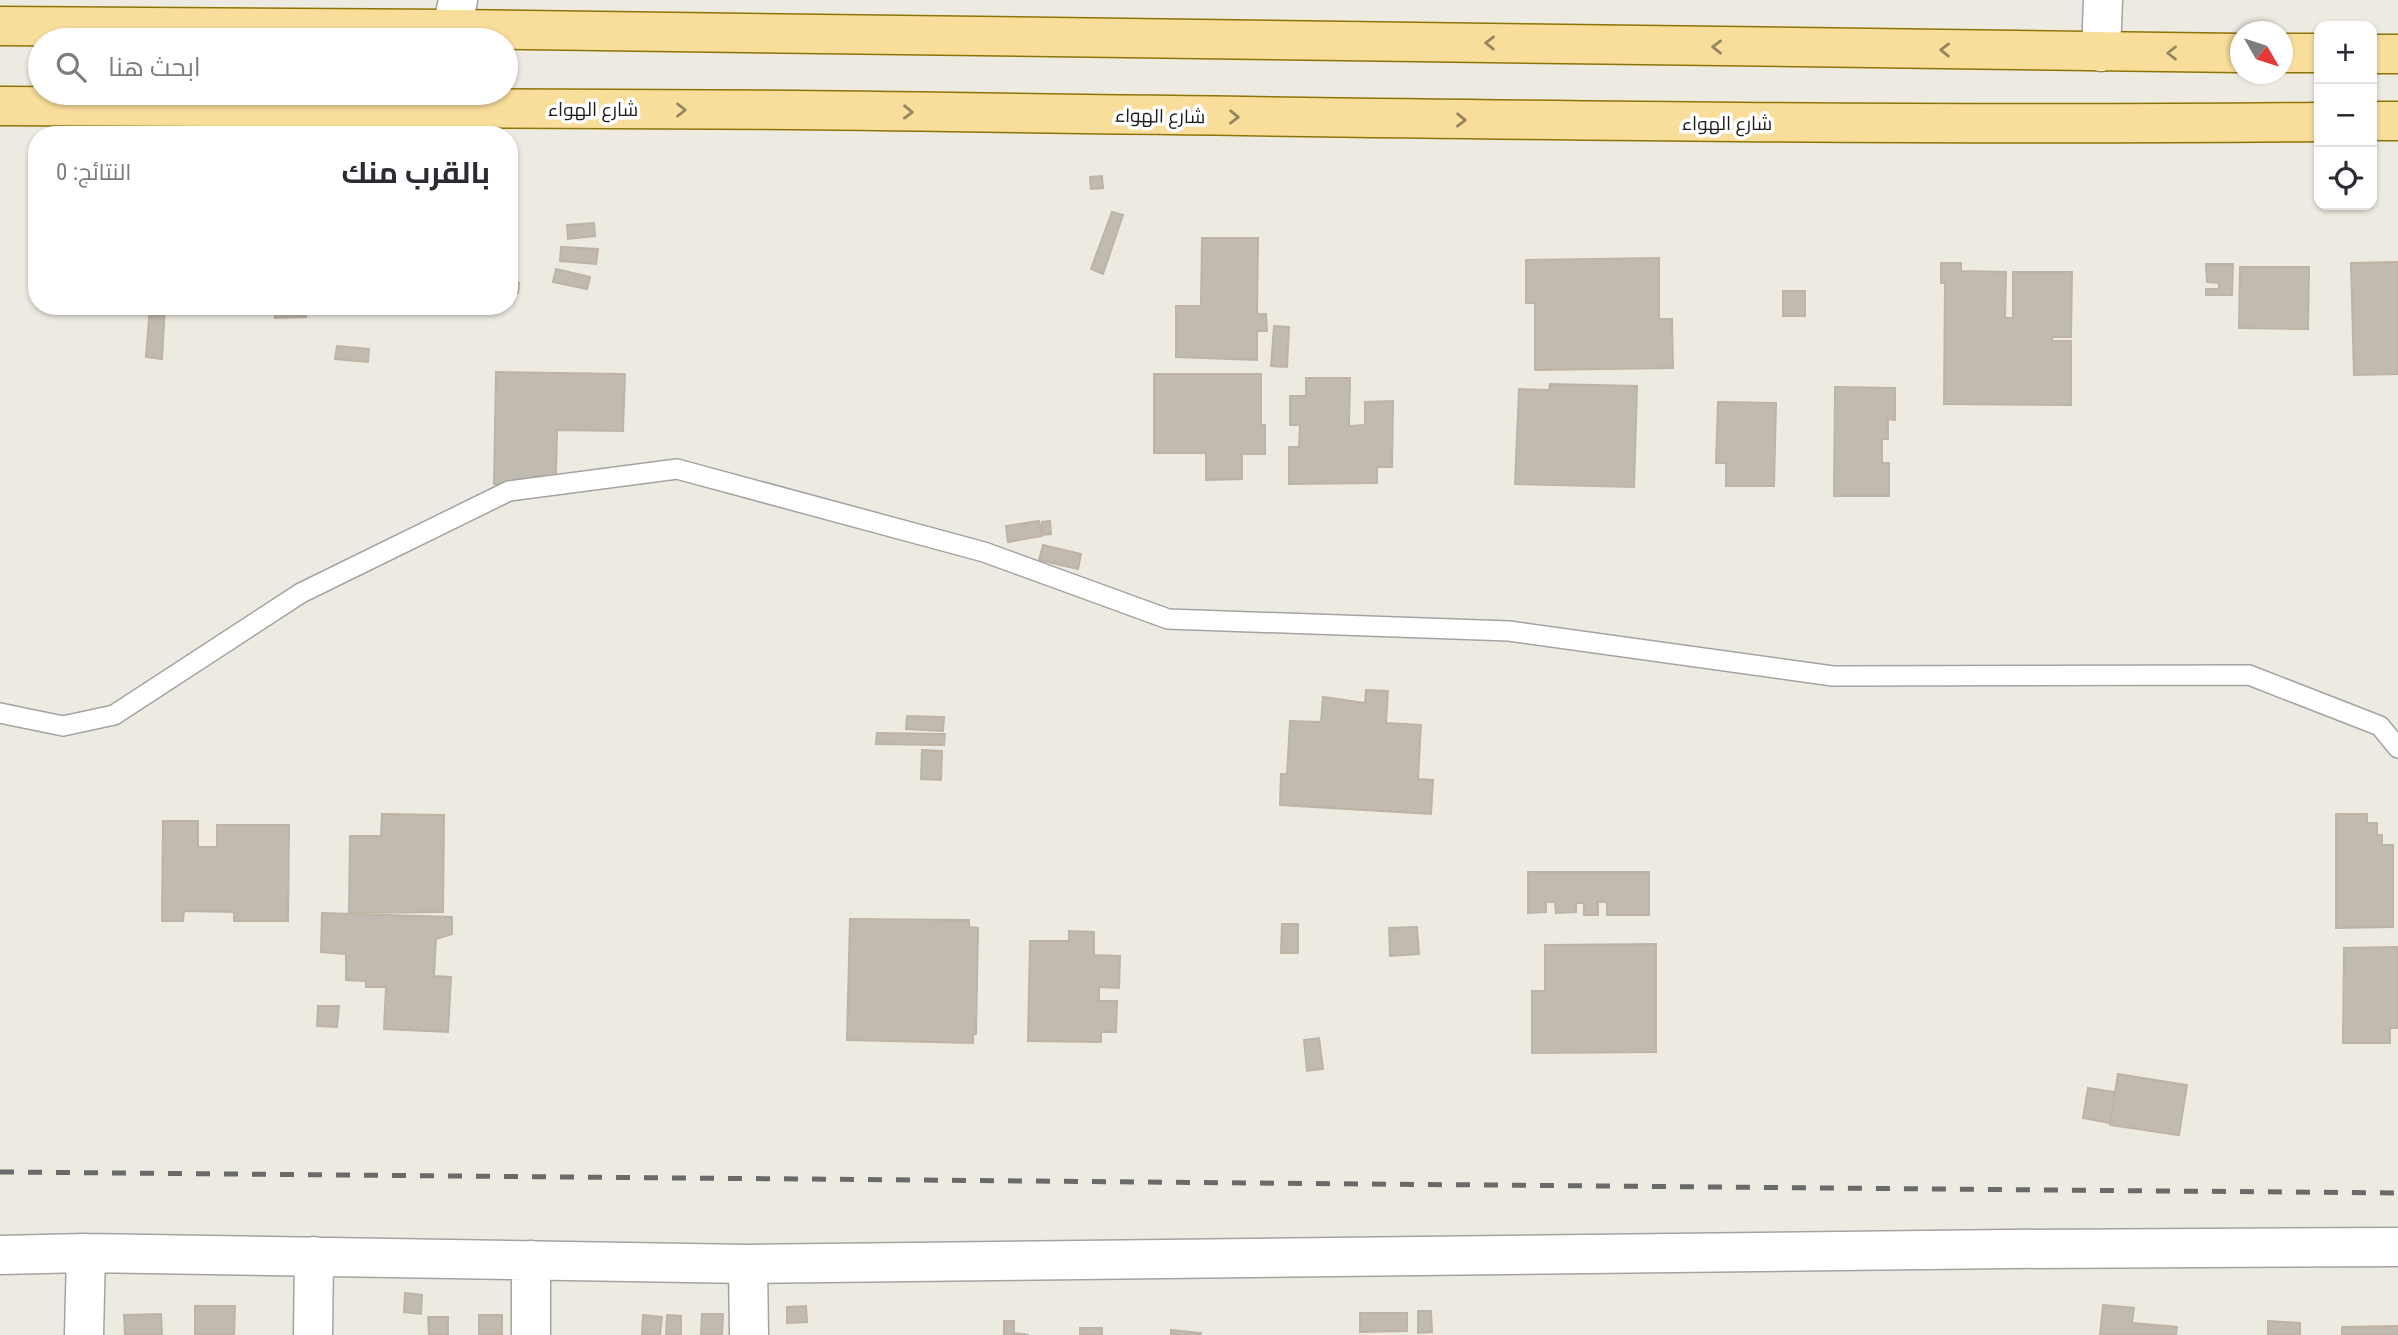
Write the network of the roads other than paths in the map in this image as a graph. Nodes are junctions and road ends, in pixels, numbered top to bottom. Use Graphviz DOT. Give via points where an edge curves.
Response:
graph roads {
  1 [pos="2104,0"];
  2 [pos="455,14"];
  3 [pos="0,26"];
  4 [pos="2101,52"];
  5 [pos="2230,53"];
  6 [pos="2293,53"];
  7 [pos="2314,53"];
  8 [pos="2377,54"];
  9 [pos="2398,54"];
  10 [pos="0,106"];
  11 [pos="2377,121"];
  12 [pos="2398,121"];
  13 [pos="2314,122"];
  14 [pos="0,712"];
  15 [pos="2398,748"];
  16 [pos="2398,1247"];
  17 [pos="86,1252"];
  18 [pos="0,1255"];
  19 [pos="314,1256"];
  20 [pos="531,1260"];
  21 [pos="748,1264"];
  22 [pos="84,1335"];
  23 [pos="313,1335"];
  24 [pos="531,1335"];
  25 [pos="749,1335"];
  1 -- 4 [label="street"];
  2 -- 3 [label="main road"];
  4 -- 2 [label="main road, one-way"];
  5 -- 4 [label="main road, one-way"];
  6 -- 7 [label="main road"];
  8 -- 9 [label="main road"];
  10 -- 13 [label="main road, شارع الهواء, one-way" via="790,110 1594,122"];
  11 -- 12 [label="main road"];
  14 -- 15 [label="lane" via="63,726 114,715 301,593 509,491 677,469 984,552 1168,619 1508,631 1833,677 2249,675 2380,726"];
  16 -- 21 [label="street"];
  17 -- 18 [label="street"];
  17 -- 19 [label="street"];
  17 -- 22 [label="street"];
  19 -- 20 [label="street"];
  19 -- 23 [label="street"];
  20 -- 21 [label="street"];
  20 -- 24 [label="street"];
  21 -- 25 [label="street"];
}
